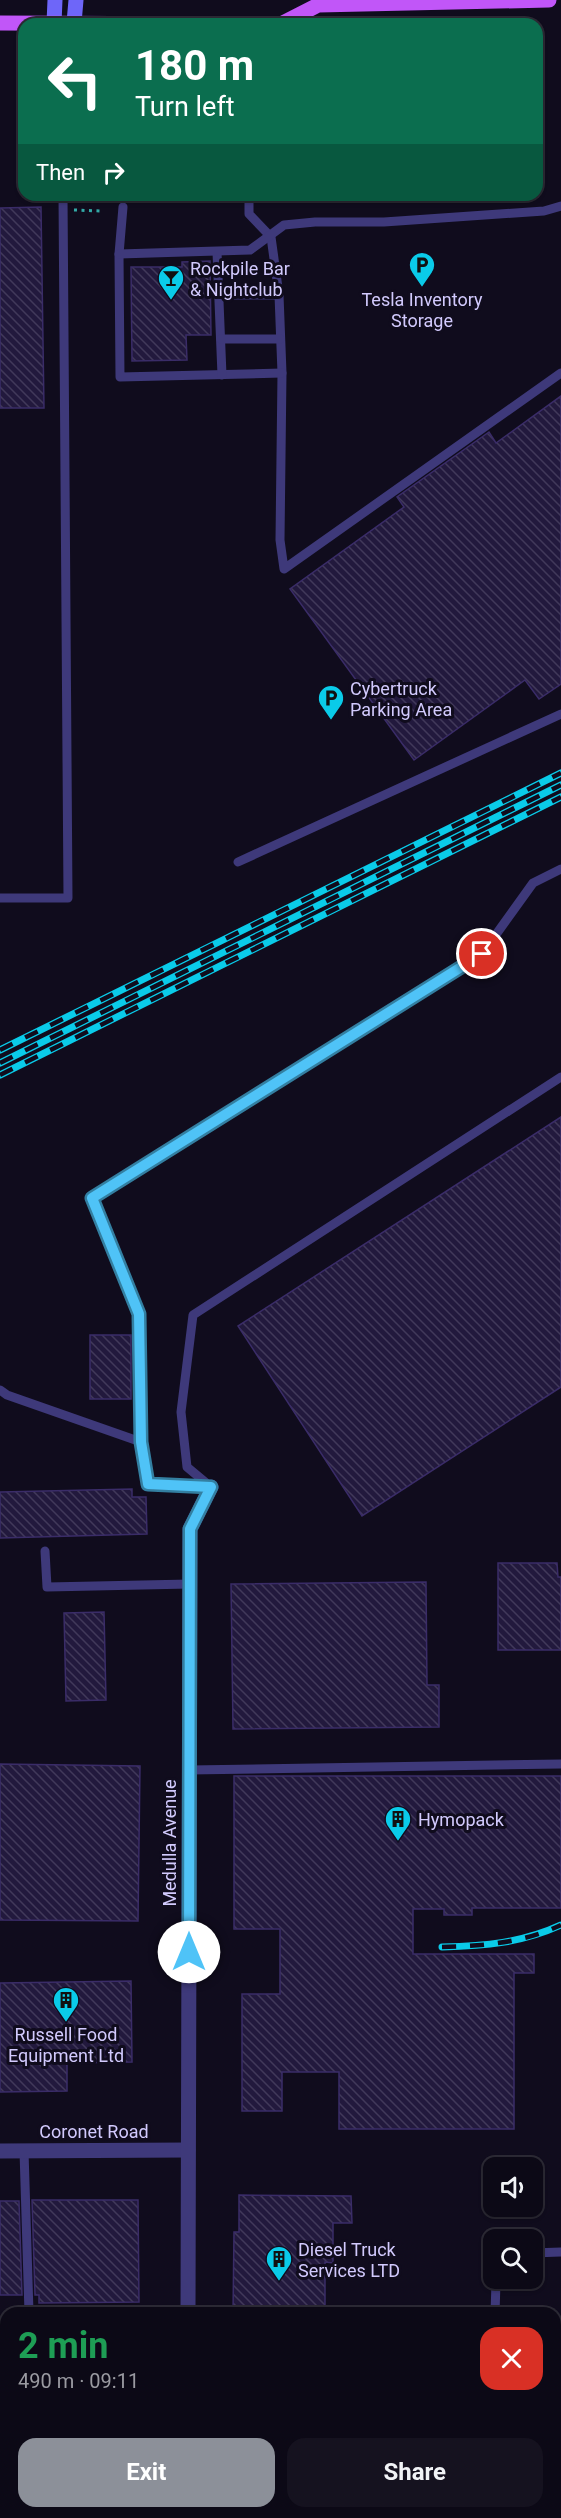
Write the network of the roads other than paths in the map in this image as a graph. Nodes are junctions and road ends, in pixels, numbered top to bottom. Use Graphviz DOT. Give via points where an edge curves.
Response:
graph roads {
  1 [pos="55,0"];
  2 [pos="76,0"];
  3 [pos="549,0"];
  4 [pos="313,2"];
  5 [pos="54,18"];
  6 [pos="74,18"];
  7 [pos="289,18"];
  8 [pos="0,23"];
  9 [pos="18,23"];
  10 [pos="63,201"];
  11 [pos="249,201"];
  12 [pos="561,206"];
  13 [pos="123,207"];
  14 [pos="271,237"];
  15 [pos="217,252"];
  16 [pos="119,255"];
  17 [pos="219,295"];
  18 [pos="279,295"];
  19 [pos="220,339"];
  20 [pos="280,339"];
  21 [pos="282,373"];
  22 [pos="561,373"];
  23 [pos="222,375"];
  24 [pos="561,714"];
  25 [pos="238,862"];
  26 [pos="561,869"];
  27 [pos="0,898"];
  28 [pos="561,1077"];
  29 [pos="0,1390"];
  30 [pos="141,1442"];
  31 [pos="211,1487"];
  32 [pos="45,1551"];
  33 [pos="190,1584"];
  34 [pos="561,1764"];
  35 [pos="189,1770"];
  36 [pos="188,2150"];
  37 [pos="0,2151"];
  38 [pos="24,2151"];
  39 [pos="561,2252"];
  40 [pos="543,2253"];
  41 [pos="496,2289"];
  42 [pos="29,2307"];
  43 [pos="188,2307"];
  44 [pos="495,2307"];
  1 -- 5 [label="main road"];
  2 -- 6 [label="main road"];
  3 -- 4 [label="main road"];
  4 -- 7 [label="main road"];
  8 -- 9 [label="main road"];
  10 -- 27 [label="lane" via="68,898"];
  11 -- 14 [label="lane" via="249,214"];
  12 -- 14 [label="lane" via="544,211 384,222 284,225"];
  13 -- 16 [label="lane"];
  14 -- 15 [label="lane" via="250,250"];
  14 -- 18 [label="lane"];
  15 -- 16 [label="lane"];
  15 -- 17 [label="lane"];
  16 -- 23 [label="lane" via="120,377"];
  17 -- 18 [label="lane"];
  17 -- 19 [label="lane"];
  18 -- 20 [label="lane"];
  19 -- 20 [label="lane"];
  19 -- 23 [label="lane"];
  20 -- 21 [label="lane"];
  21 -- 22 [label="lane" via="280,540 284,569"];
  21 -- 23 [label="lane"];
  24 -- 25 [label="lane"];
  26 -- 30 [label="lane" via="533,883 482,954 92,1198 139,1314"];
  28 -- 31 [label="lane" via="193,1315 182,1423 187,1467"];
  29 -- 30 [label="lane"];
  30 -- 31 [label="lane" via="148,1484"];
  31 -- 33 [label="street, Medulla Avenue" via="190,1529"];
  32 -- 33 [label="lane" via="47,1587"];
  33 -- 35 [label="street, Medulla Avenue"];
  34 -- 35 [label="lane"];
  35 -- 36 [label="street, Medulla Avenue"];
  36 -- 38 [label="street, Coronet Road"];
  36 -- 43 [label="street, Medulla Avenue"];
  37 -- 38 [label="street, Coronet Road"];
  38 -- 42 [label="lane"];
  39 -- 40 [label="lane"];
  41 -- 44 [label="lane"];
}
